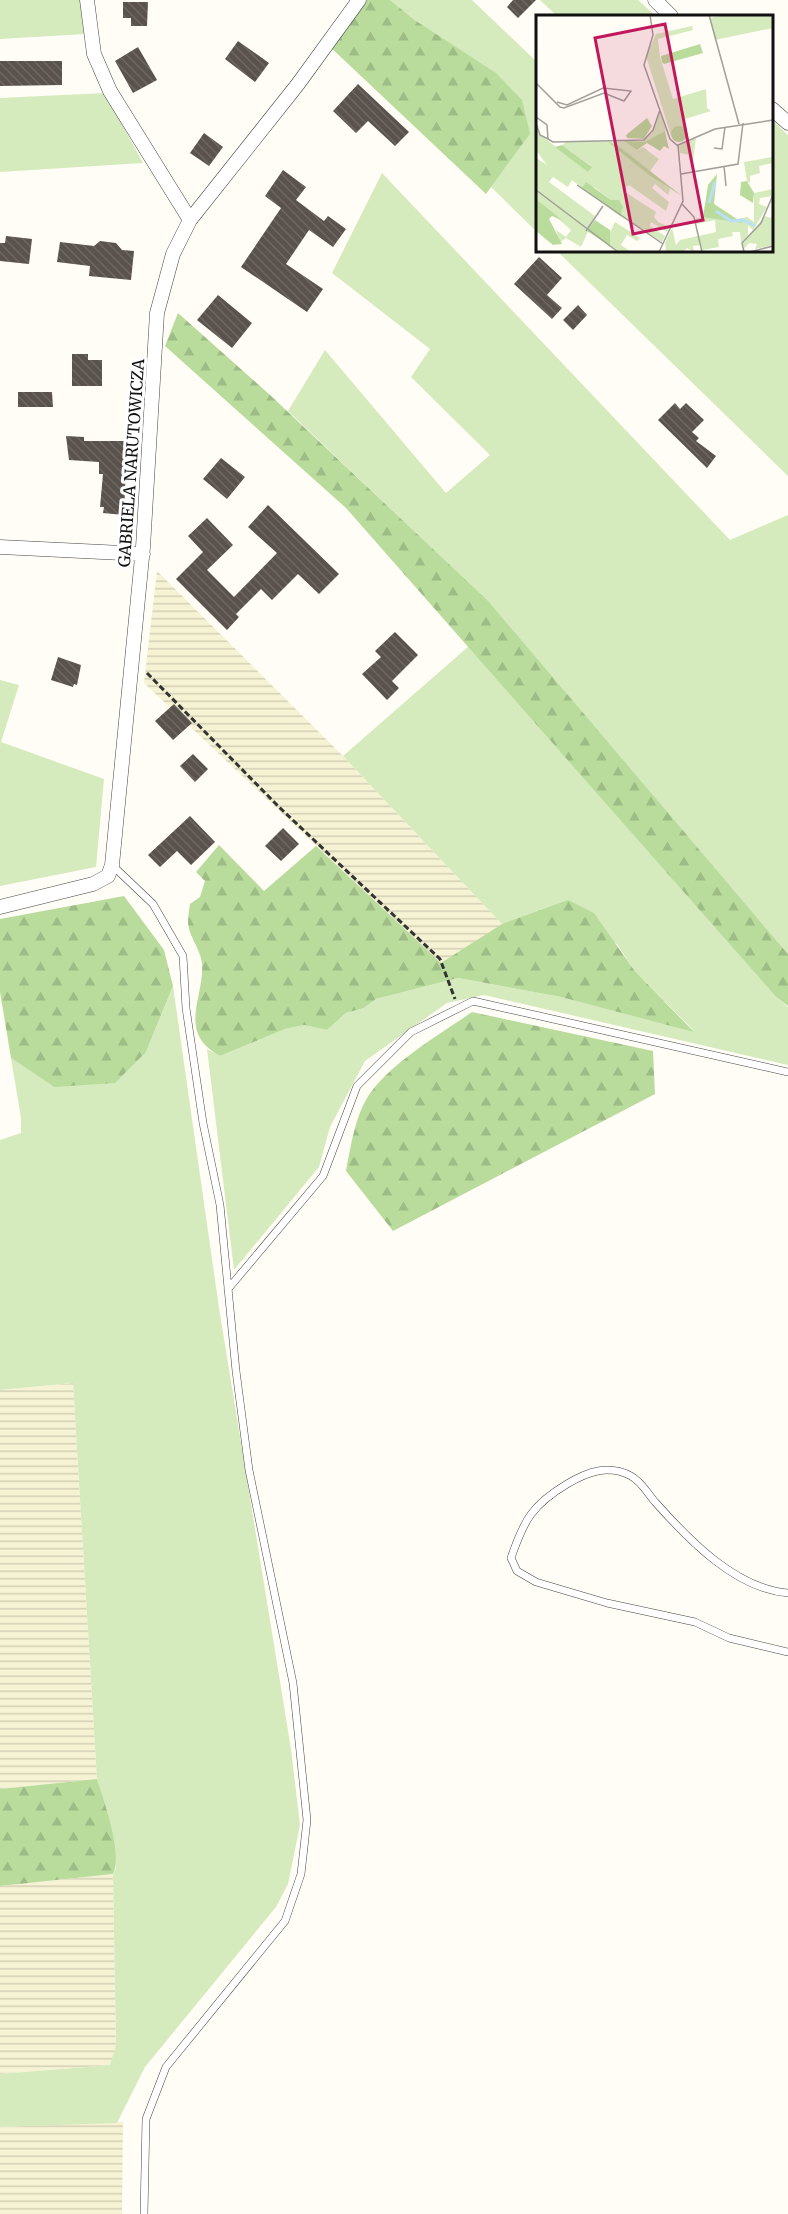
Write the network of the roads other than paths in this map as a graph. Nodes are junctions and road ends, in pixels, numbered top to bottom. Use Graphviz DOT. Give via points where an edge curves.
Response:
graph roads {
  1 [pos="87,0"];
  2 [pos="359,0"];
  3 [pos="655,0"];
  4 [pos="670,15"];
  5 [pos="773,111"];
  6 [pos="788,123"];
  7 [pos="190,220"];
  8 [pos="0,547"];
  9 [pos="143,554"];
  10 [pos="112,865"];
  11 [pos="0,907"];
  12 [pos="788,1072"];
  13 [pos="228,1289"];
  14 [pos="788,1593"];
  15 [pos="788,1652"];
  16 [pos="144,2214"];
  1 -- 7 [label="street" via="94,54 110,91"];
  2 -- 7 [label="street, GABRIELA NARUTOWICZA"];
  3 -- 4 [label="street"];
  5 -- 6 [label="street"];
  7 -- 9 [label="street, GABRIELA NARUTOWICZA" via="173,254 157,313"];
  8 -- 9 [label="street"];
  9 -- 10 [label="street, GABRIELA NARUTOWICZA"];
  10 -- 11 [label="street" via="108,876 93,884"];
  10 -- 13 [label="lane" via="153,904 183,956 186,1008 220,1205"];
  12 -- 13 [label="lane" via="473,1001 411,1032 357,1086 323,1176"];
  13 -- 16 [label="lane" via="249,1470 293,1683 307,1820 301,1874 285,1921 166,2067 146,2119"];
  14 -- 15 [label="lane" via="767,1592 705,1553 631,1476 608,1469 586,1473 539,1502 526,1518 511,1558 517,1571 536,1582 695,1622 729,1638"];
}
